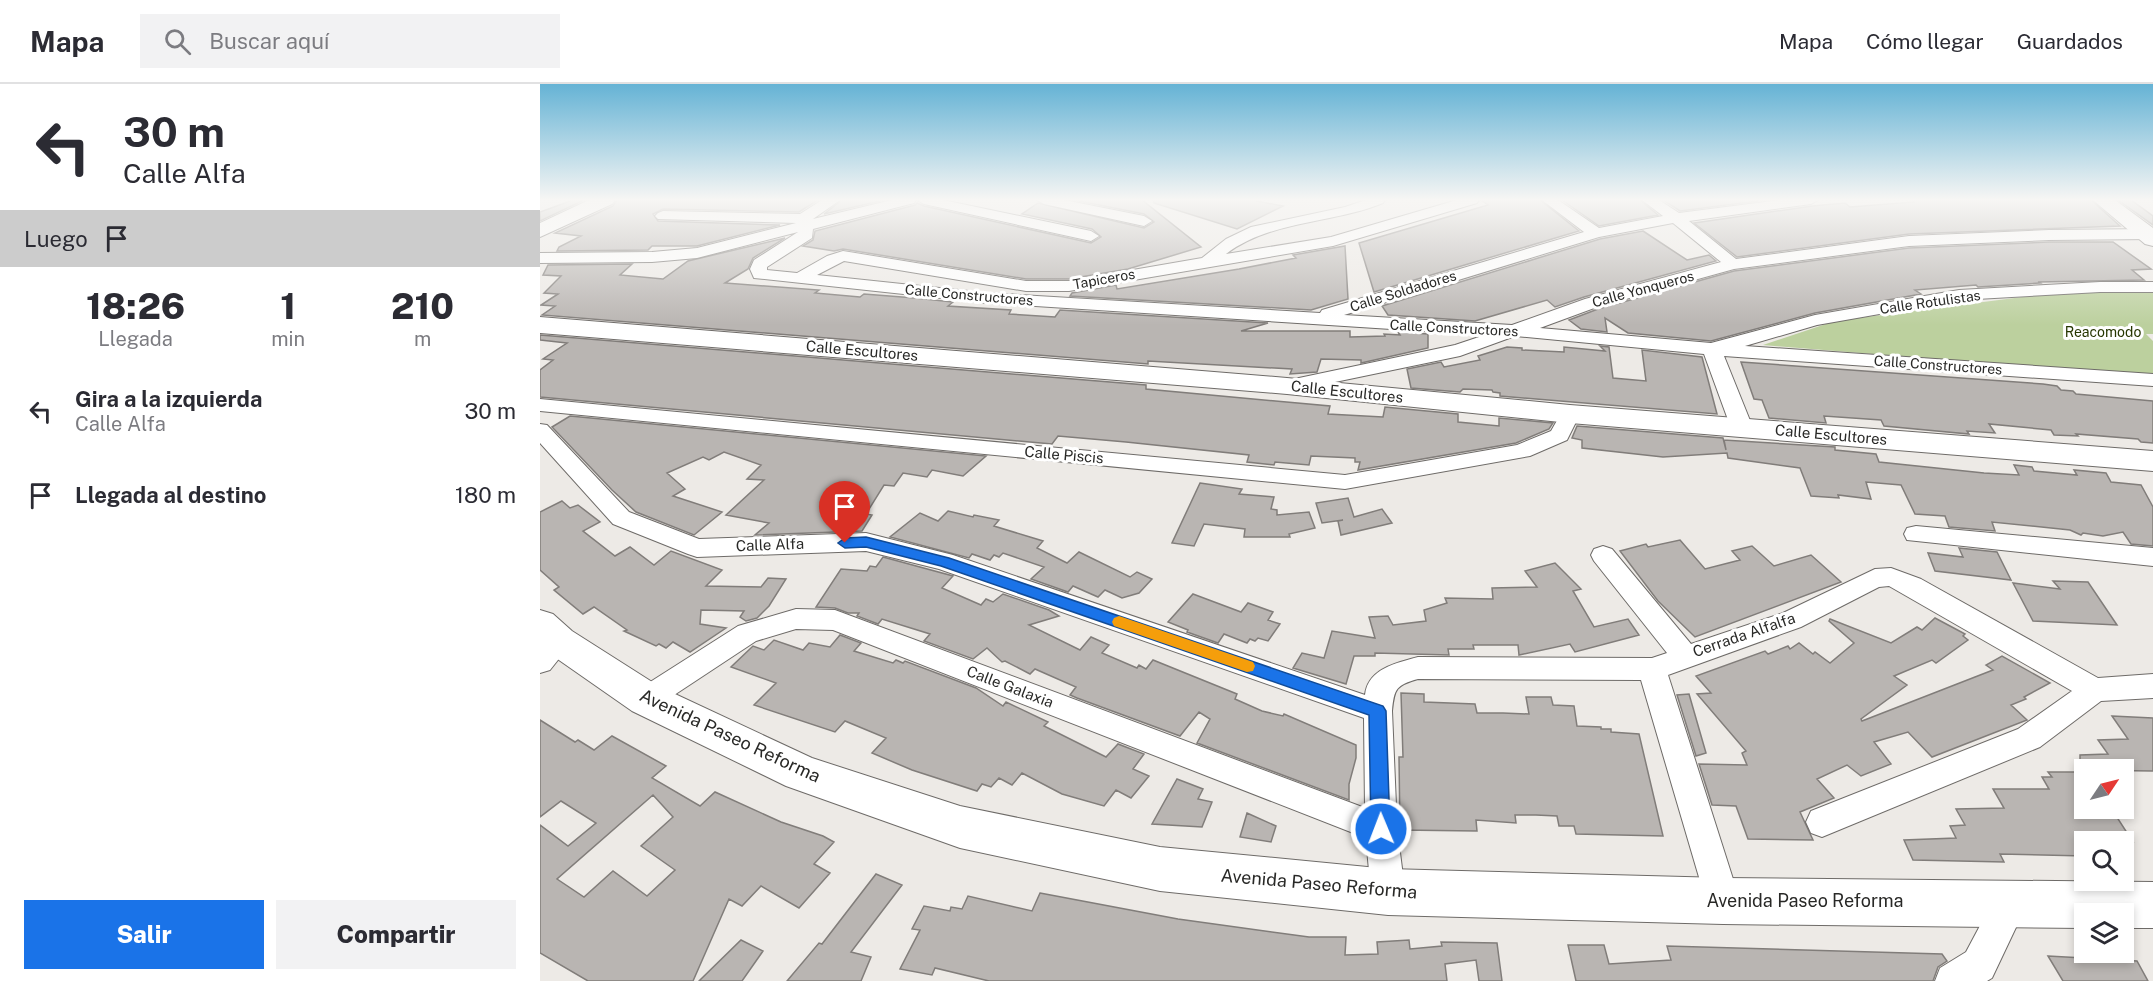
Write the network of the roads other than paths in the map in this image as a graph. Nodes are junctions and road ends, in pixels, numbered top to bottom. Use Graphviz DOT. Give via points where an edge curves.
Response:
graph roads {
  1 [pos="737,242"];
  2 [pos="796,242"];
  3 [pos="1231,242"];
  4 [pos="1329,242"];
  5 [pos="1567,242"];
  6 [pos="1706,242"];
  7 [pos="1902,242"];
  8 [pos="540,258"];
  9 [pos="1206,262"];
  10 [pos="1733,264"];
  11 [pos="798,279"];
  12 [pos="1003,282"];
  13 [pos="2153,287"];
  14 [pos="987,298"];
  15 [pos="1312,319"];
  16 [pos="540,325"];
  17 [pos="1444,327"];
  18 [pos="1516,331"];
  19 [pos="1712,349"];
  20 [pos="1460,350"];
  21 [pos="2153,380"];
  22 [pos="1287,386"];
  23 [pos="540,405"];
  24 [pos="1570,414"];
  25 [pos="1742,428"];
  26 [pos="540,430"];
  27 [pos="2153,461"];
  28 [pos="1916,534"];
  29 [pos="1604,555"];
  30 [pos="2153,557"];
  31 [pos="546,642"];
  32 [pos="1684,656"];
  33 [pos="1652,669"];
  34 [pos="2153,686"];
  35 [pos="2095,690"];
  36 [pos="646,699"];
  37 [pos="1378,711"];
  38 [pos="1822,822"];
  39 [pos="1381,829"];
  40 [pos="1388,892"];
  41 [pos="1723,901"];
  42 [pos="2011,902"];
  43 [pos="2153,905"];
  44 [pos="1953,981"];
  1 -- 8 [label="street" via="697,253"];
  2 -- 11 [label="street, Calle Constructores" via="758,269 760,274"];
  3 -- 9 [label="street"];
  4 -- 9 [label="street, Tapiceros"];
  5 -- 15 [label="street, Calle Soldadores"];
  6 -- 10 [label="street"];
  7 -- 10 [label="street, Calle Yonqueros"];
  9 -- 12 [label="street, Tapiceros" via="1069,286"];
  10 -- 18 [label="street, Calle Yonqueros" via="1591,303"];
  11 -- 12 [label="street, Tapiceros" via="843,256"];
  11 -- 14 [label="street, Calle Constructores"];
  12 -- 14 [label="street"];
  13 -- 19 [label="street, Calle Rotulistas" via="1959,296 1815,320"];
  14 -- 15 [label="street, Calle Constructores"];
  15 -- 17 [label="street, Calle Constructores"];
  16 -- 22 [label="street, Calle Escultores"];
  17 -- 18 [label="street, Calle Constructores"];
  17 -- 20 [label="street"];
  18 -- 19 [label="street, Calle Constructores"];
  18 -- 20 [label="street, Calle Yonqueros"];
  19 -- 21 [label="street, Calle Constructores"];
  19 -- 25 [label="street"];
  20 -- 22 [label="street, Calle Yonqueros"];
  22 -- 24 [label="street, Calle Escultores"];
  23 -- 24 [label="street, Calle Piscis" via="1345,482 1522,451 1559,435"];
  24 -- 25 [label="street, Calle Escultores"];
  25 -- 27 [label="street, Calle Escultores"];
  26 -- 37 [label="street, Calle Alfa" via="621,518 697,548 866,542 944,561"];
  28 -- 30 [label="street"];
  29 -- 32 [label="street"];
  31 -- 36 [label="street, Avenida Paseo Reforma"];
  32 -- 33 [label="street, Cerrada Alfalfa"];
  32 -- 35 [label="street, Cerrada Alfalfa" via="1791,620 1875,578 1891,577"];
  33 -- 37 [label="street, Cerrada Alfalfa" via="1418,668 1393,675 1380,689"];
  33 -- 41 [label="street"];
  34 -- 35 [label="street"];
  35 -- 38 [label="street" via="2029,738"];
  36 -- 39 [label="street, Calle Galaxia" via="747,633 796,619 836,620"];
  36 -- 40 [label="street, Avenida Paseo Reforma" via="801,773 960,827 1160,869"];
  37 -- 39 [label="street"];
  39 -- 40 [label="street"];
  40 -- 41 [label="street, Avenida Paseo Reforma"];
  41 -- 42 [label="street, Avenida Paseo Reforma"];
  42 -- 43 [label="street, Avenida Paseo Reforma"];
  42 -- 44 [label="street" via="1979,965"];
}
